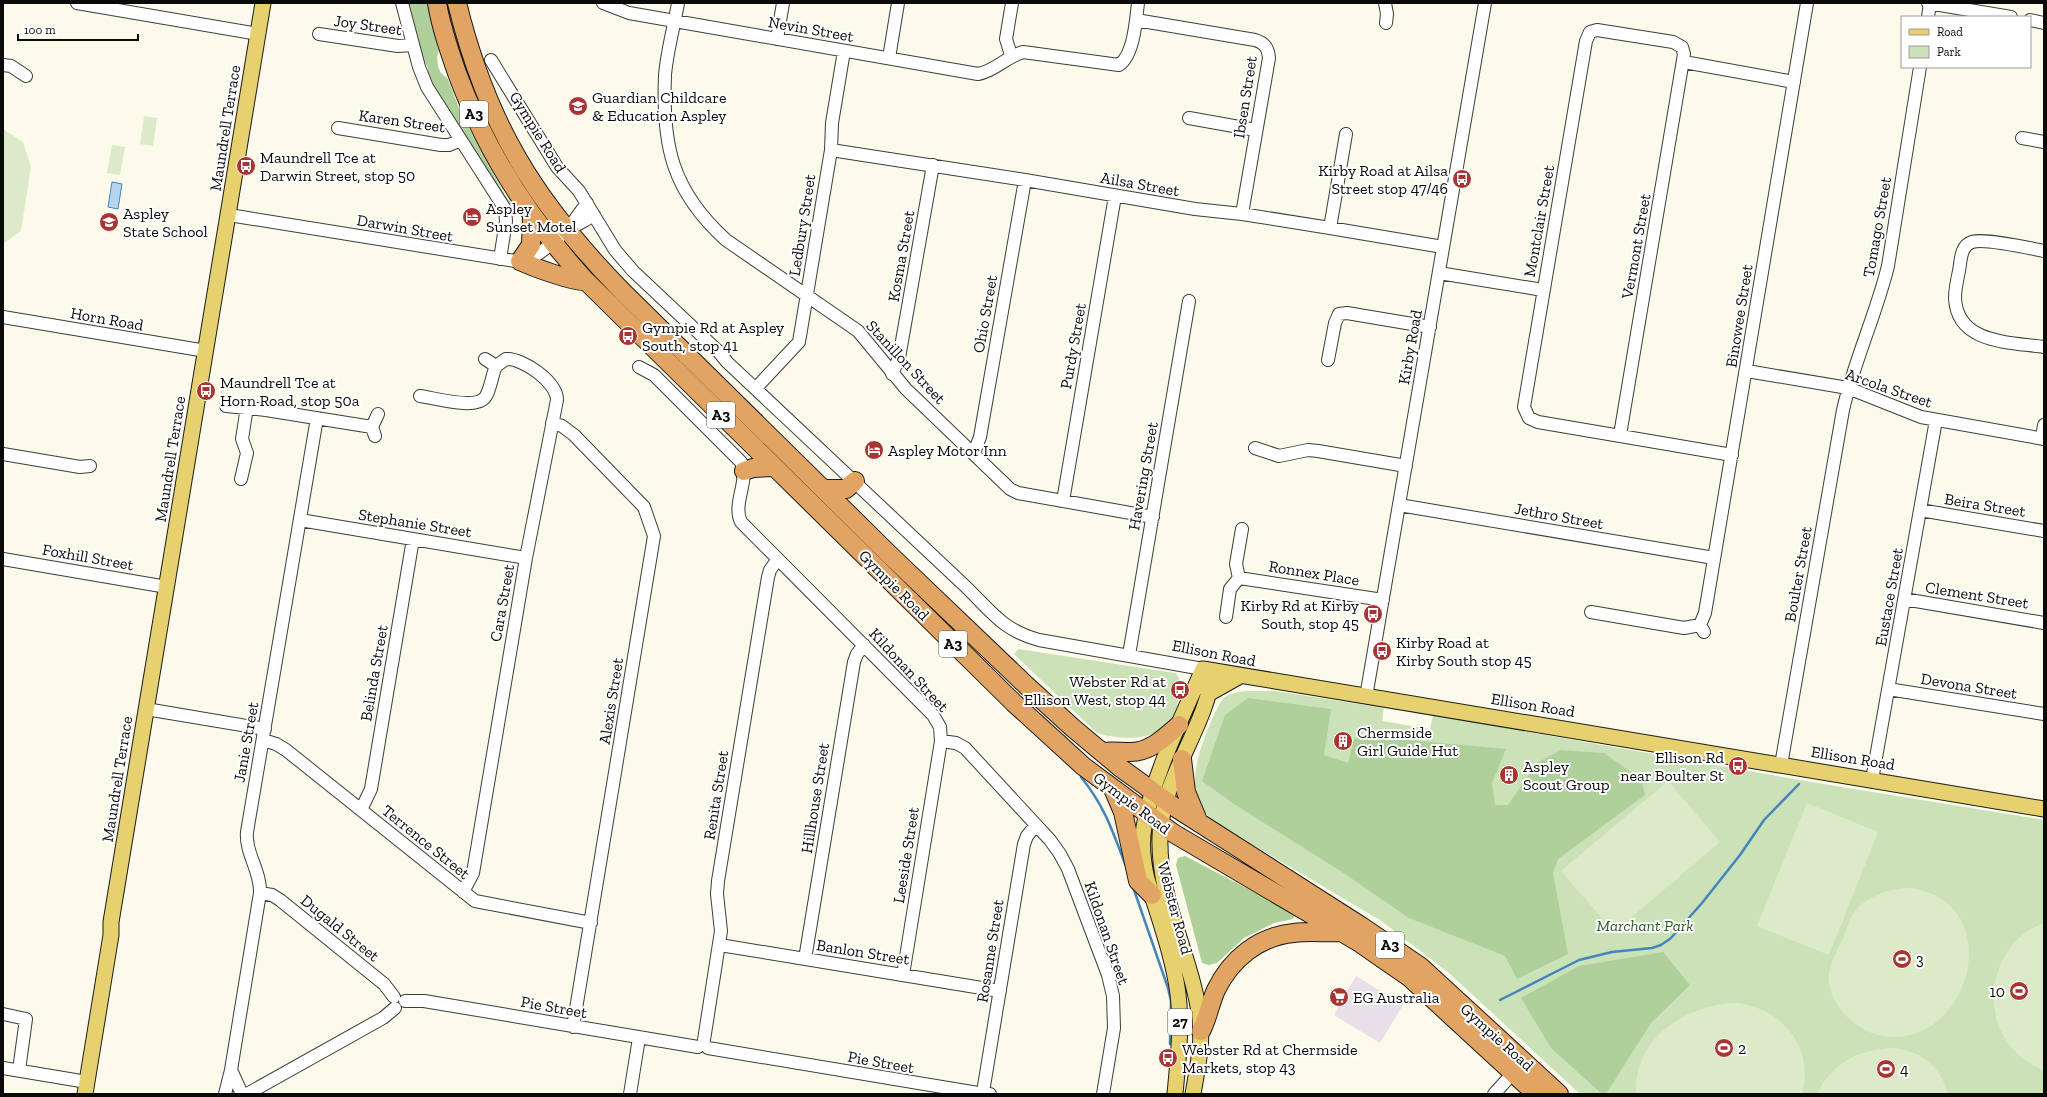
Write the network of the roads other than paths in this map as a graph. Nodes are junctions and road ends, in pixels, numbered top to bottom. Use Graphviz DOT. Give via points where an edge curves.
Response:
graph roads {
  1 [pos="77,3"];
  2 [pos="263,3"];
  3 [pos="402,3"];
  4 [pos="437,3"];
  5 [pos="457,3"];
  6 [pos="603,3"];
  7 [pos="678,3"];
  8 [pos="783,3"];
  9 [pos="898,3"];
  10 [pos="1012,3"];
  11 [pos="1138,3"];
  12 [pos="1385,3"];
  13 [pos="1485,3"];
  14 [pos="1807,3"];
  15 [pos="1929,3"];
  16 [pos="1928,16"];
  17 [pos="2005,16"];
  18 [pos="1136,20"];
  19 [pos="2031,20"];
  20 [pos="675,22"];
  21 [pos="2044,22"];
  22 [pos="1386,23"];
  23 [pos="258,34"];
  24 [pos="319,34"];
  25 [pos="777,39"];
  26 [pos="413,45"];
  27 [pos="844,51"];
  28 [pos="1011,56"];
  29 [pos="889,58"];
  30 [pos="491,60"];
  31 [pos="1684,62"];
  32 [pos="3,65"];
  33 [pos="1920,68"];
  34 [pos="26,76"];
  35 [pos="1794,82"];
  36 [pos="1189,118"];
  37 [pos="338,128"];
  38 [pos="1256,130"];
  39 [pos="1346,134"];
  40 [pos="2022,138"];
  41 [pos="461,140"];
  42 [pos="2044,142"];
  43 [pos="831,150"];
  44 [pos="933,165"];
  45 [pos="1025,180"];
  46 [pos="1115,196"];
  47 [pos="587,203"];
  48 [pos="1242,214"];
  49 [pos="228,215"];
  50 [pos="594,215"];
  51 [pos="532,216"];
  52 [pos="1330,228"];
  53 [pos="567,230"];
  54 [pos="553,243"];
  55 [pos="1443,247"];
  56 [pos="2044,251"];
  57 [pos="500,259"];
  58 [pos="520,261"];
  59 [pos="1439,273"];
  60 [pos="586,281"];
  61 [pos="1543,290"];
  62 [pos="807,295"];
  63 [pos="1189,301"];
  64 [pos="3,317"];
  65 [pos="1430,326"];
  66 [pos="2044,347"];
  67 [pos="206,351"];
  68 [pos="485,359"];
  69 [pos="1328,360"];
  70 [pos="496,366"];
  71 [pos="639,367"];
  72 [pos="1747,371"];
  73 [pos="892,374"];
  74 [pos="756,388"];
  75 [pos="1848,388"];
  76 [pos="420,396"];
  77 [pos="226,406"];
  78 [pos="247,407"];
  79 [pos="378,414"];
  80 [pos="317,418"];
  81 [pos="1936,420"];
  82 [pos="552,423"];
  83 [pos="2044,425"];
  84 [pos="1620,435"];
  85 [pos="2043,438"];
  86 [pos="748,441"];
  87 [pos="1255,448"];
  88 [pos="974,453"];
  89 [pos="3,454"];
  90 [pos="1732,455"];
  91 [pos="90,466"];
  92 [pos="742,466"];
  93 [pos="1406,466"];
  94 [pos="774,467"];
  95 [pos="241,479"];
  96 [pos="855,481"];
  97 [pos="823,489"];
  98 [pos="1062,501"];
  99 [pos="1400,505"];
  100 [pos="1920,510"];
  101 [pos="1152,517"];
  102 [pos="300,520"];
  103 [pos="1242,529"];
  104 [pos="2044,531"];
  105 [pos="413,539"];
  106 [pos="526,558"];
  107 [pos="1714,558"];
  108 [pos="3,559"];
  109 [pos="778,559"];
  110 [pos="1239,578"];
  111 [pos="167,587"];
  112 [pos="1904,599"];
  113 [pos="1383,600"];
  114 [pos="1590,612"];
  115 [pos="1226,617"];
  116 [pos="2044,623"];
  117 [pos="1018,633"];
  118 [pos="864,645"];
  119 [pos="1129,655"];
  120 [pos="1208,670"];
  121 [pos="1240,676"];
  122 [pos="1888,689"];
  123 [pos="1208,694"];
  124 [pos="1366,697"];
  125 [pos="146,709"];
  126 [pos="2044,714"];
  127 [pos="1179,725"];
  128 [pos="264,735"];
  129 [pos="941,741"];
  130 [pos="1102,752"];
  131 [pos="1182,758"];
  132 [pos="1781,765"];
  133 [pos="1872,780"];
  134 [pos="1114,790"];
  135 [pos="1159,796"];
  136 [pos="2044,809"];
  137 [pos="361,810"];
  138 [pos="1153,820"];
  139 [pos="1199,824"];
  140 [pos="1036,825"];
  141 [pos="463,892"];
  142 [pos="260,893"];
  143 [pos="1152,895"];
  144 [pos="591,923"];
  145 [pos="1340,932"];
  146 [pos="720,944"];
  147 [pos="805,959"];
  148 [pos="903,975"];
  149 [pos="1000,991"];
  150 [pos="398,1002"];
  151 [pos="3,1014"];
  152 [pos="573,1027"];
  153 [pos="1201,1031"];
  154 [pos="639,1038"];
  155 [pos="704,1045"];
  156 [pos="3,1068"];
  157 [pos="19,1070"];
  158 [pos="231,1070"];
  159 [pos="1513,1073"];
  160 [pos="82,1090"];
  161 [pos="985,1093"];
  162 [pos="225,1094"];
  163 [pos="242,1094"];
  164 [pos="247,1094"];
  165 [pos="630,1094"];
  166 [pos="1103,1094"];
  167 [pos="1175,1094"];
  168 [pos="1193,1094"];
  169 [pos="1494,1094"];
  170 [pos="1536,1094"];
  171 [pos="1559,1094"];
  1 -- 23 [label="street"];
  2 -- 23 [label="main road, Maundrell Terrace"];
  3 -- 26 [label="street"];
  4 -- 51 [label="highway, Gympie Road / A3" via="451,55 473,113 496,158"];
  5 -- 53 [label="highway, Gympie Road / A3" via="475,67 502,130 533,185"];
  6 -- 20 [label="street, Nevin Street" via="629,13"];
  7 -- 20 [label="street, Stanillon Street"];
  8 -- 25 [label="street"];
  9 -- 29 [label="street"];
  10 -- 28 [label="street" via="1006,39"];
  11 -- 18 [label="street"];
  12 -- 22 [label="street"];
  13 -- 55 [label="street, Kirby Road"];
  14 -- 35 [label="street, Binowee Street"];
  15 -- 16 [label="street"];
  15 -- 17 [label="street"];
  18 -- 28 [label="street" via="1130,52 1126,61 1120,65 1034,52"];
  18 -- 38 [label="street, Ibsen Street" via="1263,43 1268,49 1269,58"];
  19 -- 21 [label="street"];
  20 -- 25 [label="street, Nevin Street"];
  20 -- 62 [label="street, Stanillon Street" via="665,74 668,146 686,194 706,222 726,240"];
  23 -- 49 [label="main road, Maundrell Terrace"];
  24 -- 26 [label="street, Joy Street" via="398,46"];
  25 -- 27 [label="street, Nevin Street"];
  26 -- 41 [label="street" via="427,87"];
  27 -- 29 [label="street, Nevin Street"];
  27 -- 43 [label="street, Ledbury Street" via="832,123"];
  28 -- 29 [label="street, Nevin Street" via="989,72 978,74"];
  30 -- 47 [label="street, Gympie Road" via="561,172 572,182"];
  31 -- 35 [label="street"];
  31 -- 61 [label="street, Montclair Street" via="1684,49 1678,43 1603,30 1590,32 1586,41"];
  31 -- 84 [label="street, Vermont Street"];
  32 -- 34 [label="street" via="11,66"];
  33 -- 75 [label="street, Tomago Street" via="1888,266"];
  35 -- 72 [label="street, Binowee Street"];
  36 -- 38 [label="street"];
  37 -- 41 [label="street, Karen Street" via="441,145"];
  38 -- 48 [label="street, Ibsen Street"];
  39 -- 52 [label="street"];
  40 -- 42 [label="street"];
  41 -- 57 [label="street" via="505,209 506,221"];
  43 -- 44 [label="street, Ailsa Street"];
  43 -- 62 [label="street, Ledbury Street"];
  44 -- 45 [label="street, Ailsa Street"];
  44 -- 73 [label="street, Kosma Street" via="899,358"];
  45 -- 46 [label="street, Ailsa Street"];
  45 -- 88 [label="street, Ohio Street" via="980,437"];
  46 -- 48 [label="street, Ailsa Street" via="1195,210"];
  46 -- 98 [label="street, Purdy Street"];
  47 -- 50 [label="street, Gympie Road"];
  47 -- 53 [label="street"];
  48 -- 52 [label="street, Ailsa Street"];
  49 -- 57 [label="street, Darwin Street"];
  49 -- 67 [label="main road, Maundrell Terrace"];
  50 -- 53 [label="street"];
  50 -- 74 [label="street, Gympie Road" via="615,250 633,271"];
  51 -- 54 [label="highway, Gympie Road / A3"];
  51 -- 58 [label="highway" via="531,245"];
  52 -- 55 [label="street, Ailsa Street"];
  53 -- 54 [label="street, Darwin Street"];
  53 -- 97 [label="highway, Gympie Road / A3" via="622,291"];
  54 -- 58 [label="street, Darwin Street" via="535,256"];
  54 -- 60 [label="highway, Gympie Road / A3"];
  55 -- 59 [label="street, Kirby Road"];
  56 -- 66 [label="street" via="1982,241 1972,242 1966,246 1961,256 1955,298 1957,310 1964,324 1974,333"];
  57 -- 58 [label="street, Darwin Street"];
  58 -- 60 [label="highway" via="577,282"];
  59 -- 61 [label="street"];
  59 -- 65 [label="street, Kirby Road"];
  60 -- 86 [label="highway, Gympie Road / A3"];
  61 -- 84 [label="street, Montclair Street" via="1523,418"];
  62 -- 73 [label="street, Stanillon Street" via="858,331"];
  62 -- 74 [label="street, Ledbury Street" via="797,346"];
  63 -- 101 [label="street, Havering Street"];
  64 -- 67 [label="street, Horn Road"];
  65 -- 69 [label="street" via="1347,313 1339,314"];
  65 -- 93 [label="street, Kirby Road"];
  67 -- 111 [label="main road, Maundrell Terrace"];
  68 -- 70 [label="street"];
  70 -- 76 [label="street" via="486,396 476,403"];
  70 -- 82 [label="street, Cara Street" via="506,359 518,361 550,383 557,396"];
  71 -- 92 [label="street" via="659,380"];
  72 -- 75 [label="street, Arcola Street"];
  72 -- 90 [label="street, Binowee Street"];
  73 -- 88 [label="street, Stanillon Street"];
  74 -- 96 [label="street, Gympie Road"];
  75 -- 81 [label="street, Arcola Street" via="1921,417"];
  75 -- 132 [label="street, Boulter Street"];
  77 -- 78 [label="street"];
  78 -- 80 [label="street"];
  78 -- 95 [label="street" via="242,439 247,453"];
  79 -- 80 [label="street" via="374,431"];
  80 -- 102 [label="street, Janie Street"];
  81 -- 85 [label="street, Arcola Street"];
  81 -- 100 [label="street, Eustace Street"];
  82 -- 106 [label="street, Cara Street"];
  82 -- 144 [label="street, Alexis Street" via="562,426 574,435 644,507 654,536"];
  83 -- 85 [label="street"];
  84 -- 90 [label="street, Montclair Street"];
  86 -- 92 [label="highway"];
  86 -- 94 [label="highway, Gympie Road / A3"];
  87 -- 93 [label="street" via="1279,456 1308,450"];
  88 -- 98 [label="street, Stanillon Street" via="1010,489 1018,493"];
  89 -- 91 [label="street" via="80,467"];
  90 -- 107 [label="street, Binowee Street"];
  92 -- 94 [label="highway"];
  92 -- 109 [label="street, Kildonan Street" via="740,519"];
  93 -- 99 [label="street, Kirby Road"];
  94 -- 134 [label="highway, Gympie Road / A3" via="1033,722"];
  96 -- 97 [label="highway" via="846,489"];
  96 -- 117 [label="street, Gympie Road" via="995,617"];
  97 -- 130 [label="highway, Gympie Road / A3" via="1028,687"];
  98 -- 101 [label="street, Stanillon Street"];
  99 -- 107 [label="street, Jethro Street"];
  99 -- 113 [label="street, Kirby Road"];
  100 -- 104 [label="street, Beira Street"];
  100 -- 112 [label="street, Eustace Street"];
  101 -- 119 [label="street, Havering Street"];
  102 -- 105 [label="street, Stephanie Street"];
  102 -- 128 [label="street, Janie Street"];
  103 -- 110 [label="street" via="1236,564"];
  105 -- 106 [label="street, Stephanie Street"];
  105 -- 137 [label="street, Belinda Street" via="371,789"];
  106 -- 141 [label="street, Cara Street" via="473,872"];
  107 -- 114 [label="street, Binowee Street" via="1702,629"];
  108 -- 111 [label="street, Foxhill Street"];
  109 -- 118 [label="street, Kildonan Street"];
  109 -- 146 [label="street, Renita Street" via="768,577 718,881"];
  110 -- 113 [label="street, Ronnex Place"];
  110 -- 115 [label="street" via="1230,589"];
  111 -- 125 [label="main road, Maundrell Terrace"];
  112 -- 116 [label="street, Clement Street"];
  112 -- 122 [label="street, Eustace Street"];
  113 -- 124 [label="street, Kirby Road"];
  117 -- 119 [label="street, Ellison Road" via="1039,640"];
  118 -- 129 [label="street, Kildonan Street" via="933,715 940,727"];
  118 -- 147 [label="street, Hillhouse Street" via="854,662"];
  119 -- 120 [label="street, Ellison Road"];
  120 -- 121 [label="main road, Ellison Road"];
  120 -- 123 [label="main road, Webster Road / 27"];
  120 -- 127 [label="main road, Webster Road / 27"];
  121 -- 123 [label="main road"];
  121 -- 124 [label="main road, Ellison Road"];
  122 -- 126 [label="street, Devona Street"];
  122 -- 133 [label="street, Eustace Street"];
  123 -- 131 [label="main road, Webster Road / 27"];
  124 -- 132 [label="main road, Ellison Road"];
  125 -- 128 [label="street, Terrence Street"];
  125 -- 160 [label="main road, Maundrell Terrace" via="111,935"];
  127 -- 130 [label="highway" via="1158,743 1145,750"];
  127 -- 135 [label="main road, Webster Road / 27"];
  128 -- 137 [label="street, Terrence Street"];
  128 -- 142 [label="street, Janie Street" via="247,837 249,851 260,881"];
  129 -- 140 [label="street, Kildonan Street" via="960,744 965,748"];
  129 -- 148 [label="street, Leeside Street"];
  130 -- 135 [label="highway, Gympie Road / A3"];
  131 -- 135 [label="main road, Webster Road / 27"];
  131 -- 139 [label="highway" via="1186,792"];
  132 -- 133 [label="main road, Ellison Road"];
  133 -- 136 [label="main road, Ellison Road"];
  134 -- 138 [label="highway, Gympie Road / A3"];
  134 -- 143 [label="highway" via="1123,812 1138,881"];
  135 -- 138 [label="main road, Webster Road / 27"];
  135 -- 139 [label="highway, Gympie Road / A3"];
  137 -- 141 [label="street, Terrence Street"];
  138 -- 143 [label="main road, Webster Road / 27" via="1143,832 1144,865"];
  138 -- 145 [label="highway, Gympie Road / A3" via="1207,855"];
  138 -- 153 [label="main road, Webster Road / 27" via="1163,876 1194,990"];
  139 -- 171 [label="highway, Gympie Road / A3" via="1421,967"];
  140 -- 149 [label="street, Rosanne Street" via="1024,844"];
  140 -- 166 [label="street, Kildonan Street" via="1064,861 1110,984 1114,1028"];
  141 -- 144 [label="street, Terrence Street" via="475,901 487,905"];
  142 -- 150 [label="street, Dugald Street" via="272,895 280,900 384,984"];
  142 -- 158 [label="street, Janie Street"];
  143 -- 167 [label="main road, Webster Road / 27" via="1178,993 1180,1040"];
  144 -- 152 [label="street, Alexis Street"];
  145 -- 153 [label="highway" via="1296,932 1279,935 1247,951 1222,978"];
  145 -- 159 [label="highway, Gympie Road / A3" via="1409,977"];
  146 -- 147 [label="street, Banlon Street"];
  146 -- 155 [label="street, Renita Street"];
  147 -- 148 [label="street, Banlon Street"];
  148 -- 149 [label="street, Banlon Street"];
  149 -- 161 [label="street, Rosanne Street"];
  150 -- 152 [label="street, Pie Street" via="424,1001"];
  150 -- 164 [label="street" via="383,1018"];
  151 -- 157 [label="street" via="26,1019"];
  152 -- 154 [label="street, Pie Street"];
  153 -- 168 [label="main road, Webster Road / 27"];
  154 -- 155 [label="street, Pie Street"];
  154 -- 165 [label="street"];
  155 -- 161 [label="street, Pie Street"];
  156 -- 157 [label="street"];
  157 -- 160 [label="street"];
  158 -- 162 [label="street, Janie Street"];
  158 -- 163 [label="street"];
  159 -- 169 [label="street"];
  159 -- 170 [label="highway, Gympie Road / A3"];
}
